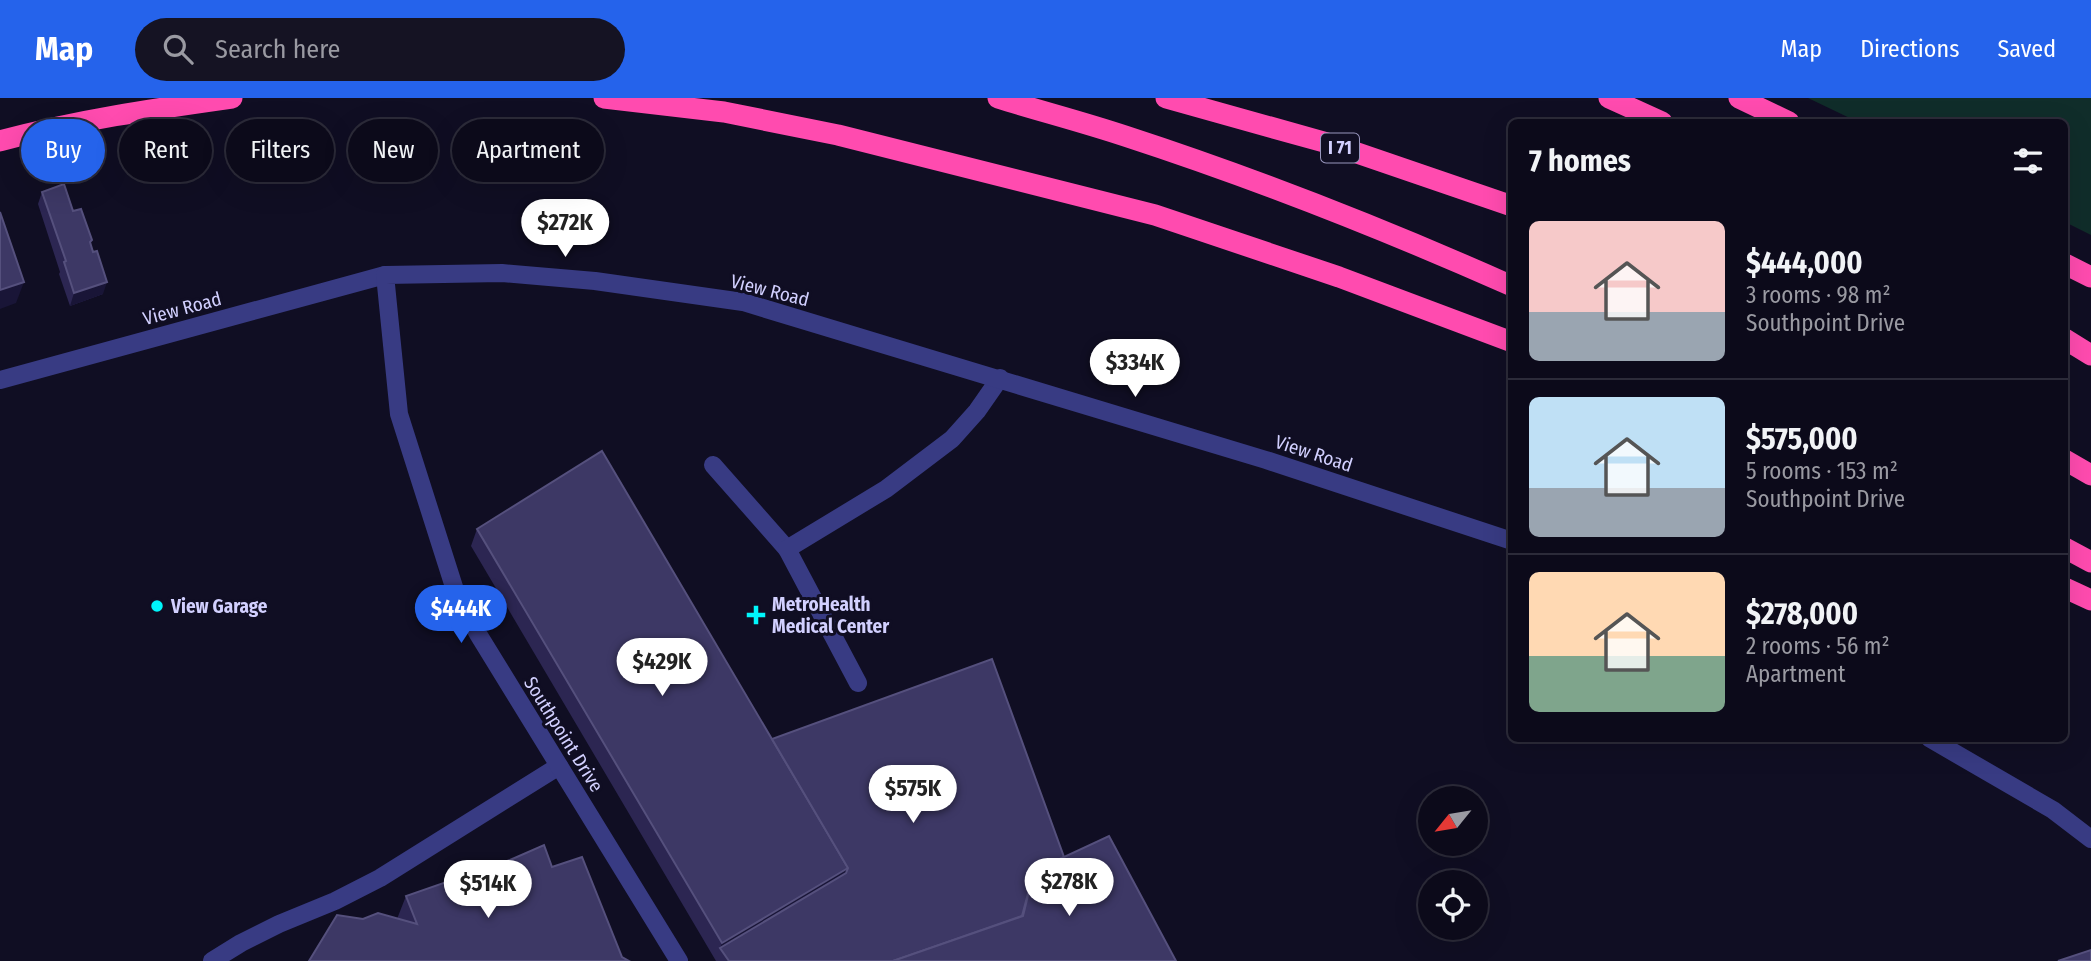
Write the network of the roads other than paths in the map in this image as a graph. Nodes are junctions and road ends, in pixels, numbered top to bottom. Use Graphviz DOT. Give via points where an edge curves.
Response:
graph roads {
  1 [pos="232,98"];
  2 [pos="604,98"];
  3 [pos="998,98"];
  4 [pos="1166,98"];
  5 [pos="1609,98"];
  6 [pos="1740,98"];
  7 [pos="1655,119"];
  8 [pos="1782,119"];
  9 [pos="0,141"];
  10 [pos="1508,205"];
  11 [pos="2068,266"];
  12 [pos="385,275"];
  13 [pos="2091,277"];
  14 [pos="1508,284"];
  15 [pos="1508,340"];
  16 [pos="2068,341"];
  17 [pos="2091,355"];
  18 [pos="999,378"];
  19 [pos="0,380"];
  20 [pos="2068,462"];
  21 [pos="713,465"];
  22 [pos="2091,475"];
  23 [pos="1508,540"];
  24 [pos="787,549"];
  25 [pos="2068,550"];
  26 [pos="2091,562"];
  27 [pos="2068,589"];
  28 [pos="2091,600"];
  29 [pos="858,683"];
  30 [pos="1936,742"];
  31 [pos="559,766"];
  32 [pos="2091,839"];
  33 [pos="212,961"];
  34 [pos="679,961"];
  1 -- 9 [label="highway" via="134,111"];
  2 -- 15 [label="highway" via="724,112 838,135 1155,215"];
  3 -- 14 [label="highway" via="1124,135 1264,184"];
  4 -- 10 [label="highway, I 71" via="1331,144"];
  5 -- 7 [label="highway"];
  6 -- 8 [label="highway"];
  11 -- 13 [label="highway"];
  12 -- 18 [label="street, View Road" via="502,272 743,302"];
  12 -- 19 [label="street, View Road"];
  12 -- 31 [label="street, Southpoint Drive" via="399,414 455,590"];
  16 -- 17 [label="highway"];
  18 -- 23 [label="street, View Road"];
  18 -- 24 [label="street" via="952,439 886,489"];
  20 -- 22 [label="highway"];
  21 -- 24 [label="street"];
  24 -- 29 [label="street"];
  25 -- 26 [label="highway"];
  27 -- 28 [label="highway"];
  30 -- 32 [label="street" via="2053,810"];
  31 -- 33 [label="street" via="380,878"];
  31 -- 34 [label="street, Southpoint Drive"];
}
